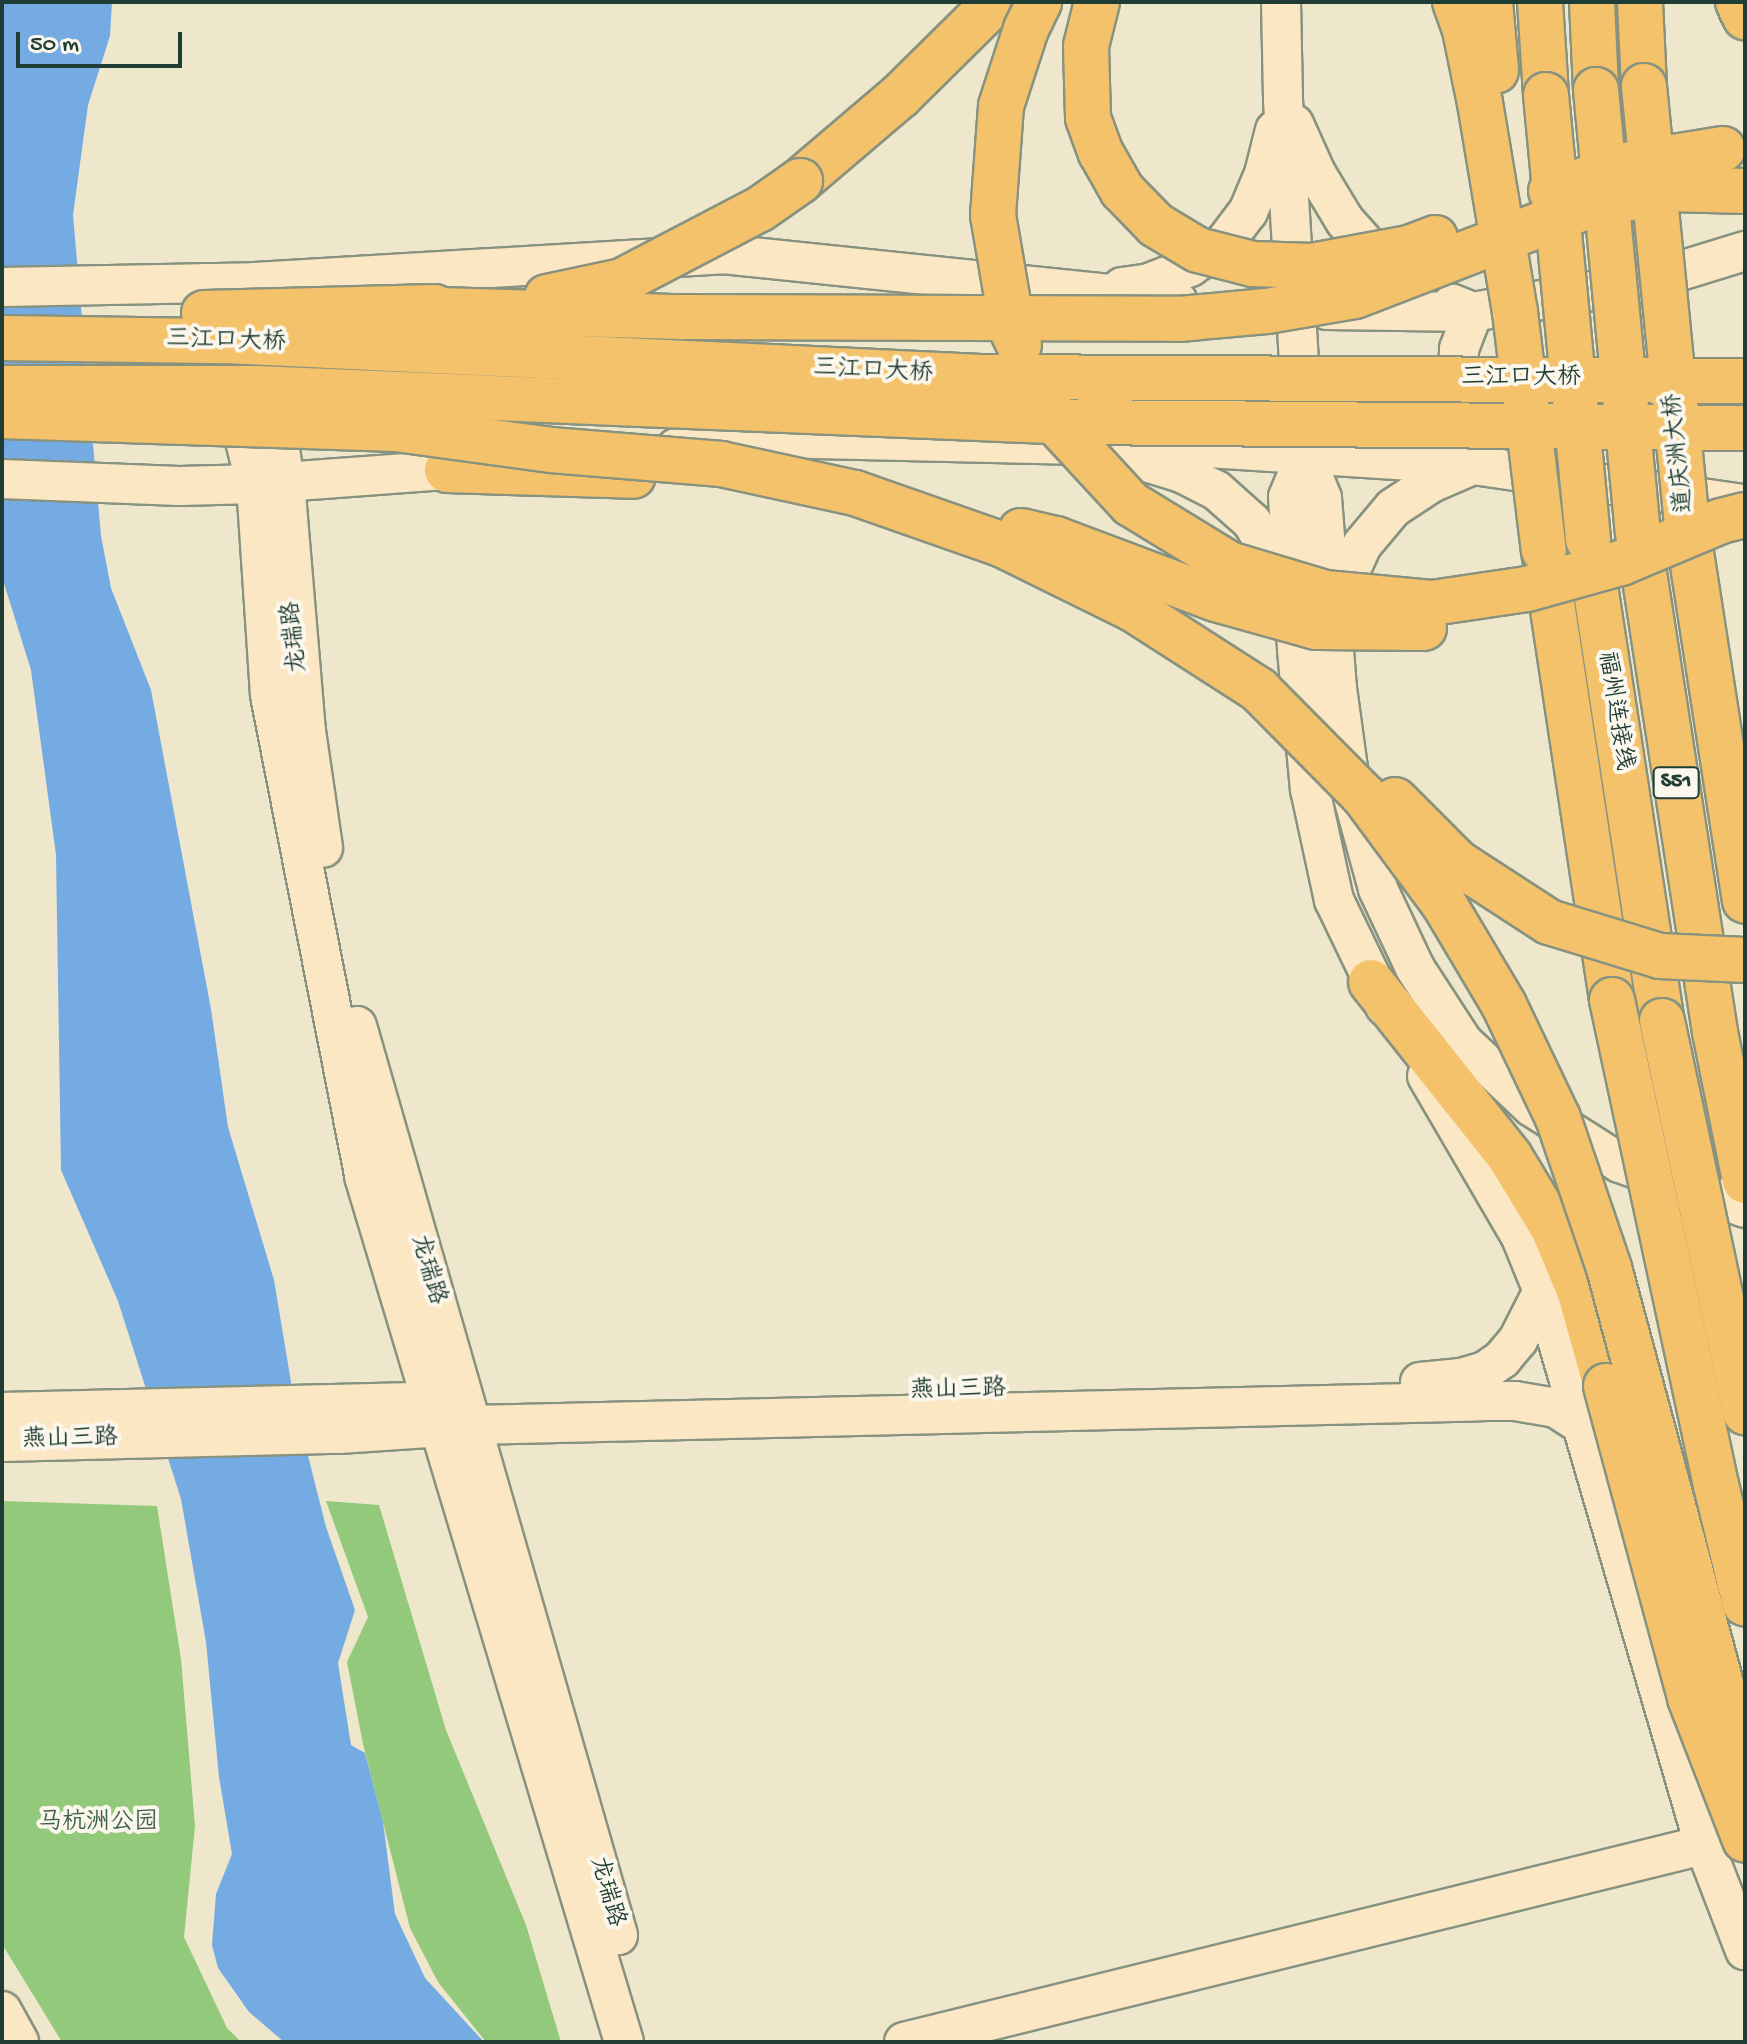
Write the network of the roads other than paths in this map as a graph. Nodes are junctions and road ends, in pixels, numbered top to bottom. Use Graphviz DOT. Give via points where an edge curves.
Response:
graph roads {
  1 [pos="995,2"];
  2 [pos="1039,2"];
  3 [pos="1097,2"];
  4 [pos="1281,2"];
  5 [pos="1455,2"];
  6 [pos="1490,2"];
  7 [pos="1540,2"];
  8 [pos="1592,2"];
  9 [pos="1640,2"];
  10 [pos="1738,2"];
  11 [pos="1745,17"];
  12 [pos="1283,100"];
  13 [pos="1745,152"];
  14 [pos="1745,191"];
  15 [pos="1745,251"];
  16 [pos="255,282"];
  17 [pos="205,283"];
  18 [pos="2,287"];
  19 [pos="1085,294"];
  20 [pos="407,309"];
  21 [pos="1298,310"];
  22 [pos="1473,312"];
  23 [pos="1515,312"];
  24 [pos="2,317"];
  25 [pos="2,338"];
  26 [pos="1745,381"];
  27 [pos="2,388"];
  28 [pos="2,416"];
  29 [pos="1745,428"];
  30 [pos="1030,444"];
  31 [pos="1305,456"];
  32 [pos="1473,465"];
  33 [pos="447,470"];
  34 [pos="2,479"];
  35 [pos="270,483"];
  36 [pos="1745,504"];
  37 [pos="1745,515"];
  38 [pos="1616,546"];
  39 [pos="1297,650"];
  40 [pos="1308,681"];
  41 [pos="1745,901"];
  42 [pos="1745,960"];
  43 [pos="1371,982"];
  44 [pos="1745,1181"];
  45 [pos="1745,1208"];
  46 [pos="1543,1291"];
  47 [pos="2,1412"];
  48 [pos="1745,1412"];
  49 [pos="452,1414"];
  50 [pos="133,1424"];
  51 [pos="1585,1427"];
  52 [pos="2,1442"];
  53 [pos="1745,1604"];
  54 [pos="1745,1773"];
  55 [pos="1731,1840"];
  56 [pos="1745,1950"];
  57 [pos="2,2011"];
  58 [pos="19,2042"];
  59 [pos="624,2042"];
  60 [pos="648,2042"];
  61 [pos="904,2042"];
  1 -- 20 [label="highway, bridge" via="900,96 800,181 709,236 622,281 544,298"];
  2 -- 38 [label="highway, bridge" via="1001,106 993,215 1013,332 1058,425 1131,504 1229,564 1325,593 1432,603 1527,589"];
  3 -- 13 [label="highway, bridge" via="1086,46 1088,118 1122,190 1156,225 1198,250 1253,264 1312,266 1409,248 1631,164 1723,149"];
  4 -- 12 [label="main road"];
  5 -- 23 [label="highway, bridge" via="1477,88"];
  6 -- 23 [label="highway, bridge"];
  7 -- 38 [label="highway, 福州连接线 / S51, bridge" via="1546,95"];
  8 -- 38 [label="highway, 福州连接线 / S51, bridge"];
  9 -- 41 [label="highway, 道庆洲大桥, bridge" via="1688,533"];
  10 -- 11 [label="highway"];
  12 -- 19 [label="main road" via="1264,174 1248,212 1225,242 1190,267 1149,283"];
  12 -- 21 [label="main road"];
  12 -- 22 [label="main road" via="1345,221 1380,260 1422,291"];
  14 -- 20 [label="highway, bridge" via="1670,189 1581,209 1355,296 1179,319 681,317"];
  15 -- 22 [label="main road" via="1644,282"];
  16 -- 17 [label="main road"];
  16 -- 19 [label="main road" via="723,254"];
  16 -- 35 [label="main road"];
  17 -- 18 [label="main road"];
  17 -- 35 [label="main road"];
  19 -- 21 [label="main road"];
  20 -- 24 [label="highway, bridge"];
  21 -- 22 [label="main road"];
  21 -- 31 [label="main road"];
  22 -- 32 [label="main road" via="1459,349 1457,421"];
  23 -- 53 [label="highway, bridge" via="1544,550 1612,1000"];
  25 -- 26 [label="highway, 三江口大桥, bridge" via="241,342 981,377"];
  27 -- 29 [label="highway, 三江口大桥, bridge" via="256,388 1075,422"];
  28 -- 40 [label="highway, bridge" via="396,429 551,450 721,464 855,493 1001,544 1133,609"];
  30 -- 31 [label="main road"];
  30 -- 33 [label="main road" via="772,438"];
  30 -- 39 [label="main road" via="1132,458 1216,490 1252,522 1274,560"];
  31 -- 32 [label="main road"];
  31 -- 39 [label="main road" via="1288,497"];
  31 -- 40 [label="main road" via="1322,498"];
  32 -- 36 [label="main road"];
  32 -- 40 [label="main road" via="1431,483 1393,508 1362,545"];
  33 -- 35 [label="main road"];
  33 -- 38 [label="highway, bridge" via="721,478 906,503 1056,539 1216,599 1316,627 1428,628 1530,605"];
  34 -- 35 [label="main road" via="179,486"];
  35 -- 49 [label="main road, 龙瑞路" via="270,695 291,816 364,1176"];
  37 -- 38 [label="highway, bridge"];
  38 -- 44 [label="highway, 福州连接线 / S51"];
  38 -- 48 [label="highway, 福州连接线 / S51, bridge" via="1662,1021"];
  39 -- 40 [label="main road"];
  40 -- 42 [label="highway, bridge" via="1377,783 1458,863 1549,922 1660,956"];
  40 -- 43 [label="main road" via="1310,789 1334,900"];
  40 -- 45 [label="main road" via="1351,790 1378,889 1415,968 1463,1042 1532,1107 1620,1163"];
  40 -- 54 [label="highway, bridge" via="1364,796 1444,904 1504,1005 1558,1118 1609,1268"];
  43 -- 46 [label="main road" via="1521,1237"];
  43 -- 55 [label="highway, bridge" via="1510,1157 1553,1228 1580,1293"];
  46 -- 49 [label="main road, 燕山三路" via="1502,1359 1485,1371 1432,1381"];
  46 -- 51 [label="main road"];
  47 -- 50 [label="main road, 燕山三路"];
  49 -- 50 [label="main road, 燕山三路"];
  49 -- 51 [label="main road, 燕山三路" via="1515,1401 1556,1408"];
  49 -- 59 [label="main road, 龙瑞路"];
  49 -- 60 [label="main road, 龙瑞路"];
  50 -- 52 [label="main road, 燕山三路"];
  51 -- 55 [label="main road"];
  55 -- 56 [label="main road"];
  55 -- 61 [label="main road"];
  57 -- 58 [label="main road"];
}
